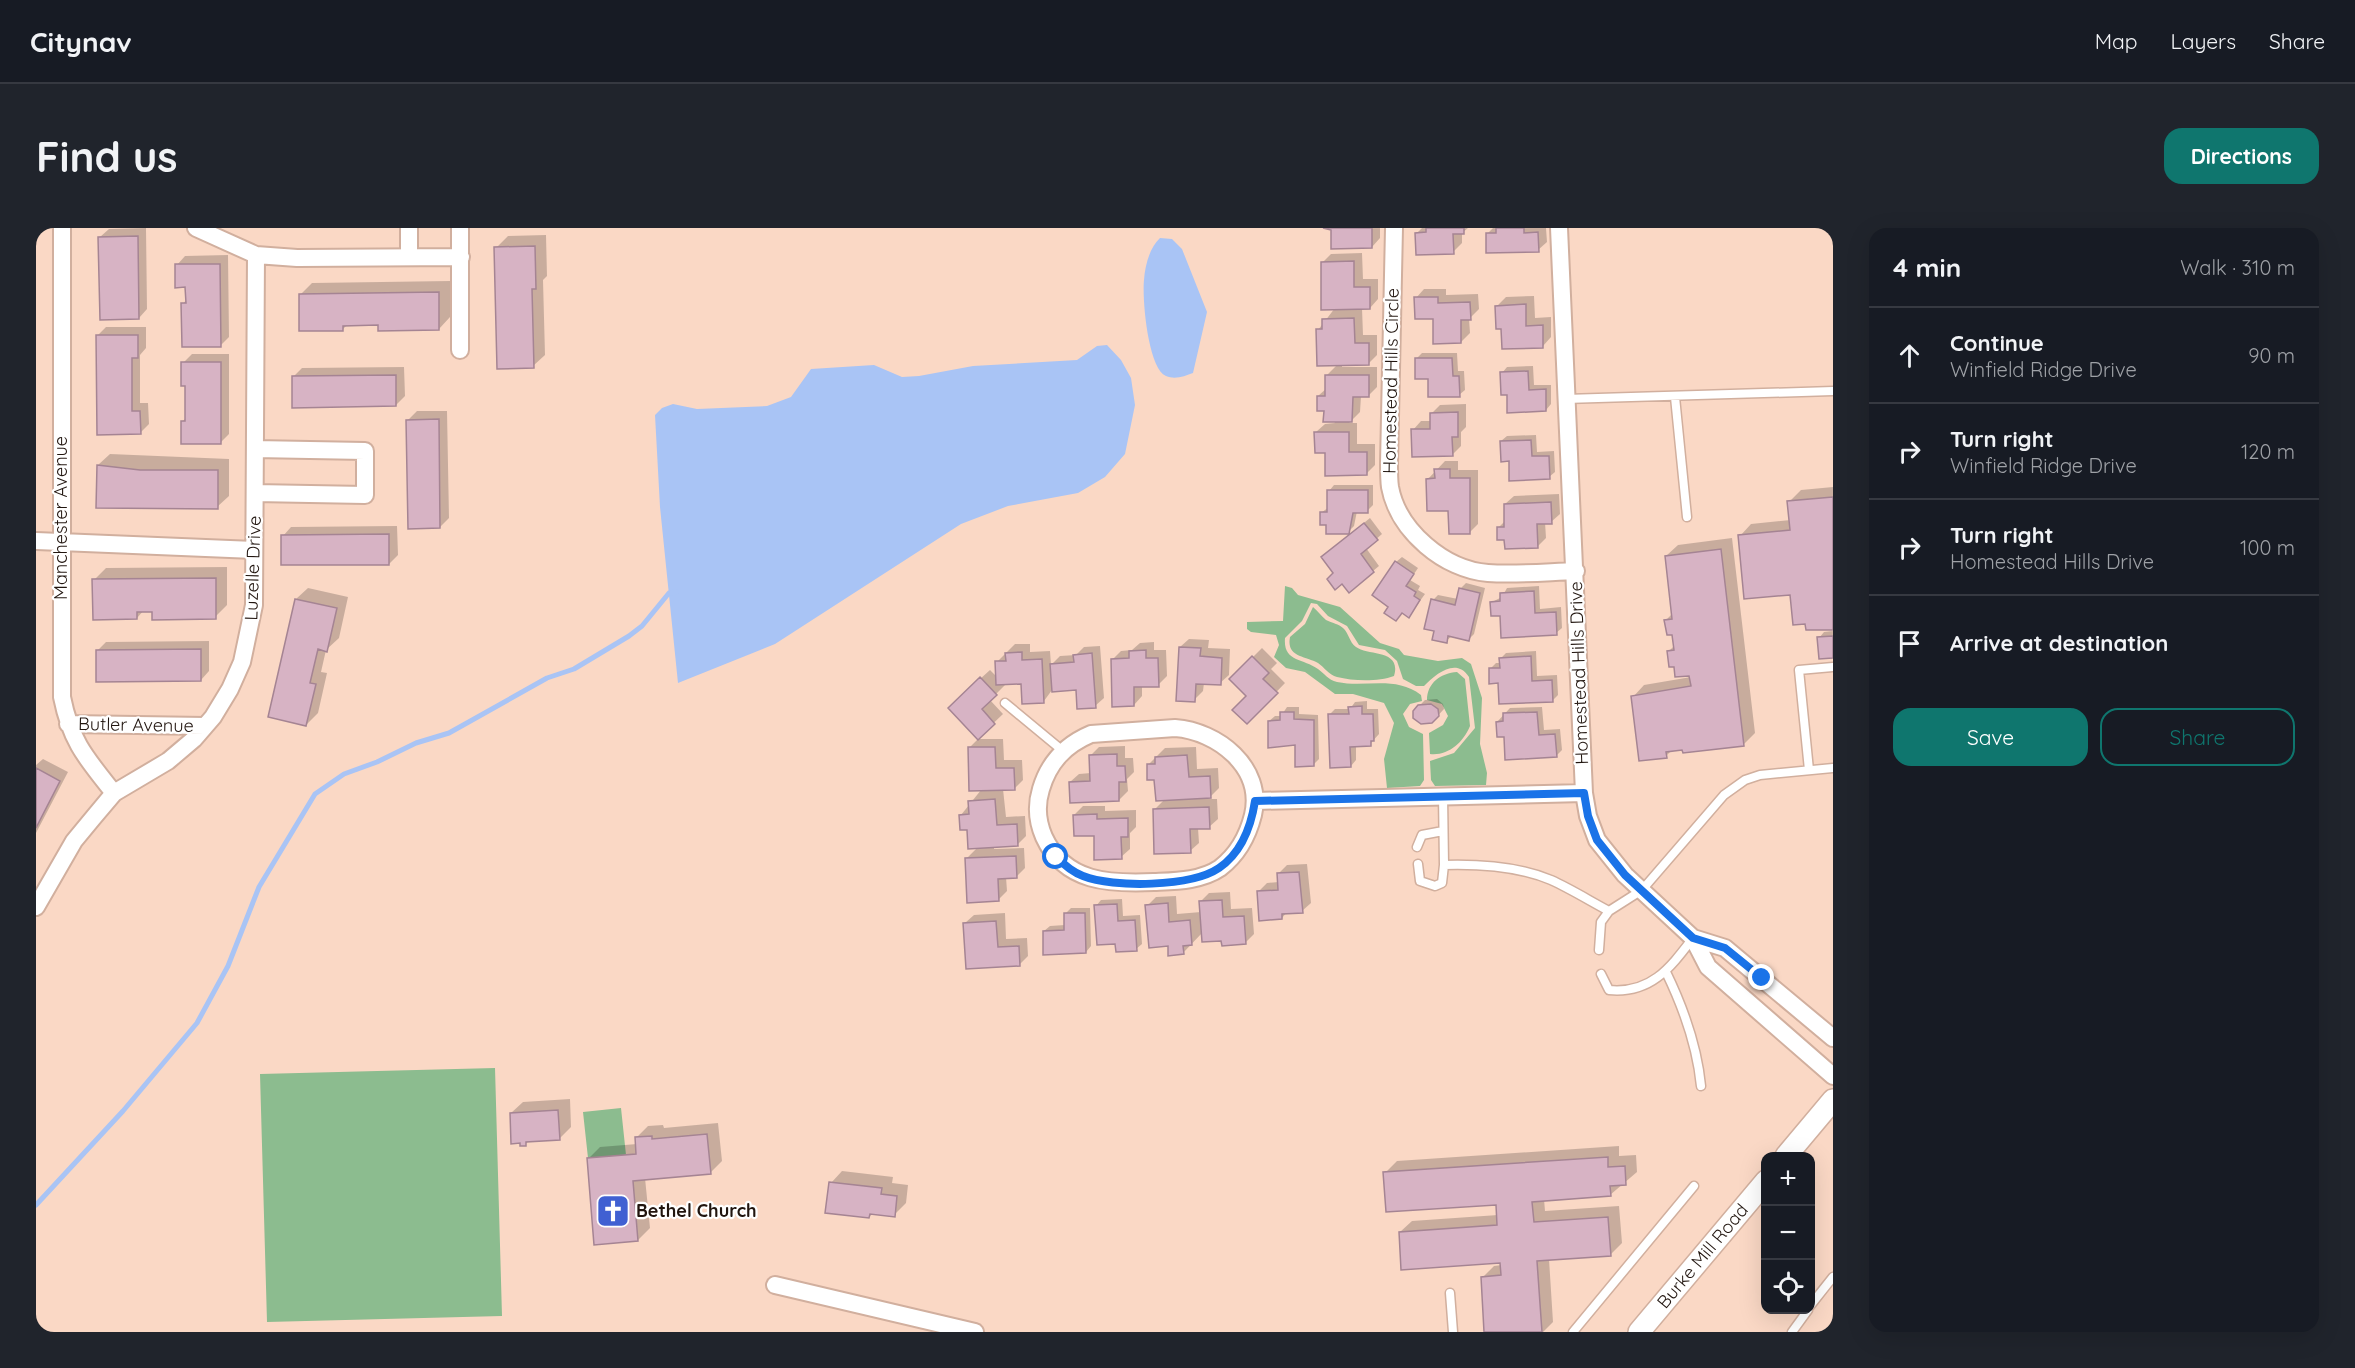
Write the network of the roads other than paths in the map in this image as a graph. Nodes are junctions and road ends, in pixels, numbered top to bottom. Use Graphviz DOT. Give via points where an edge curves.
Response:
graph roads {
  1 [pos="62,228"];
  2 [pos="196,228"];
  3 [pos="409,228"];
  4 [pos="460,228"];
  5 [pos="1394,228"];
  6 [pos="1559,228"];
  7 [pos="256,255"];
  8 [pos="409,257"];
  9 [pos="460,257"];
  10 [pos="460,350"];
  11 [pos="1833,391"];
  12 [pos="1675,397"];
  13 [pos="1565,399"];
  14 [pos="255,449"];
  15 [pos="255,493"];
  16 [pos="1687,517"];
  17 [pos="36,541"];
  18 [pos="60,542"];
  19 [pos="254,550"];
  20 [pos="1576,571"];
  21 [pos="1833,667"];
  22 [pos="1005,702"];
  23 [pos="68,724"];
  24 [pos="205,726"];
  25 [pos="1063,751"];
  26 [pos="1833,768"];
  27 [pos="1809,770"];
  28 [pos="1584,793"];
  29 [pos="114,794"];
  30 [pos="1443,795"];
  31 [pos="1255,801"];
  32 [pos="1443,831"];
  33 [pos="1417,847"];
  34 [pos="1418,864"];
  35 [pos="1444,865"];
  36 [pos="1642,890"];
  37 [pos="36,908"];
  38 [pos="1609,911"];
  39 [pos="1693,938"];
  40 [pos="1599,950"];
  41 [pos="1666,972"];
  42 [pos="1601,974"];
  43 [pos="1833,1038"];
  44 [pos="1833,1076"];
  45 [pos="1701,1086"];
  46 [pos="1833,1100"];
  47 [pos="1789,1152"];
  48 [pos="1695,1186"];
  49 [pos="1761,1187"];
  50 [pos="1833,1276"];
  51 [pos="774,1285"];
  52 [pos="1450,1293"];
  53 [pos="1815,1300"];
  54 [pos="1805,1314"];
  55 [pos="975,1332"];
  56 [pos="1453,1332"];
  57 [pos="1573,1332"];
  58 [pos="1639,1332"];
  59 [pos="1792,1332"];
  1 -- 18 [label="street, Manchester Avenue"];
  2 -- 7 [label="street"];
  3 -- 8 [label="street"];
  4 -- 9 [label="street"];
  5 -- 20 [label="street, Homestead Hills Circle" via="1389,464 1390,488 1397,508 1425,546 1463,567 1487,573"];
  6 -- 13 [label="street, Homestead Hills Drive"];
  7 -- 8 [label="street"];
  7 -- 14 [label="street, Luzelle Drive"];
  8 -- 9 [label="street"];
  9 -- 10 [label="street"];
  11 -- 12 [label="lane"];
  12 -- 13 [label="lane"];
  12 -- 16 [label="lane"];
  13 -- 20 [label="street, Homestead Hills Drive"];
  14 -- 15 [label="street, Luzelle Drive"];
  14 -- 15 [label="street" via="365,451 365,495"];
  15 -- 19 [label="street, Luzelle Drive"];
  17 -- 18 [label="street"];
  18 -- 19 [label="street"];
  18 -- 23 [label="street, Manchester Avenue" via="60,676"];
  19 -- 24 [label="street, Luzelle Drive" via="254,605 249,638 230,689"];
  20 -- 28 [label="street, Homestead Hills Drive"];
  21 -- 27 [label="lane" via="1799,670"];
  22 -- 25 [label="lane"];
  23 -- 24 [label="street, Butler Avenue"];
  23 -- 29 [label="street, Manchester Avenue" via="79,750"];
  24 -- 29 [label="street, Luzelle Drive" via="168,760"];
  25 -- 31 [label="street" via="1079,739 1104,732 1189,729 1218,740 1232,751 1249,779"];
  25 -- 31 [label="street" via="1046,772 1037,814 1056,857 1077,873 1095,880 1164,882 1212,872 1232,857 1242,843"];
  26 -- 27 [label="lane"];
  27 -- 36 [label="lane" via="1760,775 1724,795"];
  28 -- 30 [label="street"];
  28 -- 36 [label="street, Homestead Hills Drive" via="1597,840 1610,859"];
  29 -- 37 [label="street, Luzelle Drive" via="74,841"];
  30 -- 31 [label="street"];
  30 -- 32 [label="lane"];
  32 -- 33 [label="lane" via="1422,835"];
  32 -- 35 [label="lane"];
  34 -- 35 [label="lane" via="1420,881 1435,886 1442,883"];
  35 -- 38 [label="lane" via="1534,875"];
  36 -- 38 [label="lane"];
  36 -- 39 [label="street, Homestead Hills Drive"];
  38 -- 40 [label="lane" via="1601,922"];
  39 -- 41 [label="lane"];
  39 -- 43 [label="street, Homestead Hills Drive" via="1725,948"];
  39 -- 44 [label="street" via="1708,967"];
  41 -- 42 [label="lane" via="1641,988 1615,991 1606,988"];
  41 -- 45 [label="lane" via="1687,1019"];
  46 -- 47 [label="street"];
  48 -- 57 [label="lane"];
  49 -- 58 [label="street, Burke Mill Road"];
  50 -- 53 [label="lane"];
  51 -- 55 [label="street"];
  52 -- 56 [label="lane"];
  54 -- 59 [label="lane"];
}
